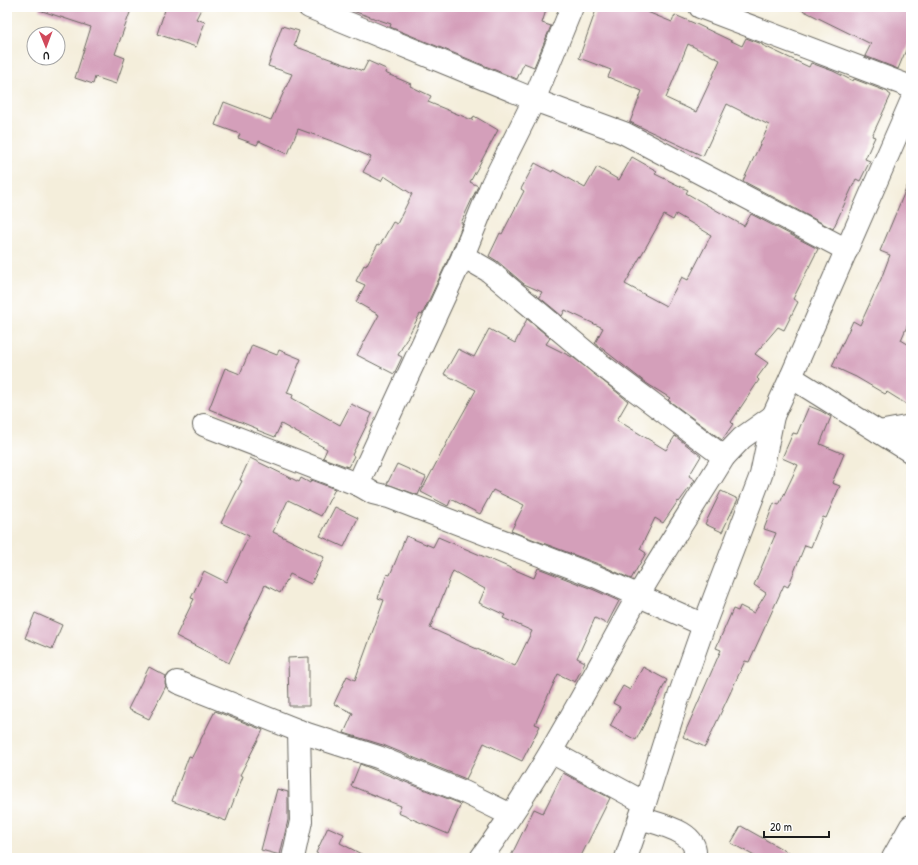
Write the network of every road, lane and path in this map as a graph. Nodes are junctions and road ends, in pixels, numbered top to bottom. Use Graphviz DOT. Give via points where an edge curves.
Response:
graph roads {
  1 [pos="309,7"];
  2 [pos="572,7"];
  3 [pos="700,7"];
  4 [pos="911,88"];
  5 [pos="539,102"];
  6 [pos="911,102"];
  7 [pos="847,250"];
  8 [pos="475,263"];
  9 [pos="791,377"];
  10 [pos="772,416"];
  11 [pos="204,424"];
  12 [pos="911,426"];
  13 [pos="879,432"];
  14 [pos="911,452"];
  15 [pos="724,457"];
  16 [pos="374,491"];
  17 [pos="639,594"];
  18 [pos="704,624"];
  19 [pos="177,682"];
  20 [pos="303,732"];
  21 [pos="551,752"];
  22 [pos="643,810"];
  23 [pos="511,815"];
  24 [pos="911,826"];
  25 [pos="294,858"];
  26 [pos="481,858"];
  27 [pos="626,858"];
  28 [pos="694,858"];
  29 [pos="893,858"];
  1 -- 5 [label="street"];
  2 -- 5 [label="street"];
  3 -- 4 [label="street"];
  5 -- 7 [label="street" via="624,133"];
  5 -- 8 [label="street" via="492,184"];
  6 -- 7 [label="street"];
  7 -- 9 [label="street"];
  8 -- 15 [label="street" via="600,364"];
  8 -- 16 [label="street" via="363,473"];
  9 -- 10 [label="street"];
  9 -- 13 [label="street"];
  10 -- 15 [label="street" via="742,438"];
  10 -- 18 [label="street" via="761,476"];
  11 -- 16 [label="street"];
  12 -- 13 [label="street"];
  13 -- 14 [label="street"];
  15 -- 17 [label="street"];
  16 -- 17 [label="street"];
  17 -- 18 [label="street"];
  17 -- 21 [label="street"];
  18 -- 22 [label="street"];
  19 -- 20 [label="street"];
  20 -- 23 [label="street" via="378,757 464,792"];
  20 -- 25 [label="street" via="301,821"];
  21 -- 22 [label="street"];
  21 -- 23 [label="street"];
  22 -- 27 [label="street"];
  22 -- 28 [label="street" via="688,837 694,847"];
  23 -- 26 [label="street"];
  24 -- 29 [label="street"];
}
